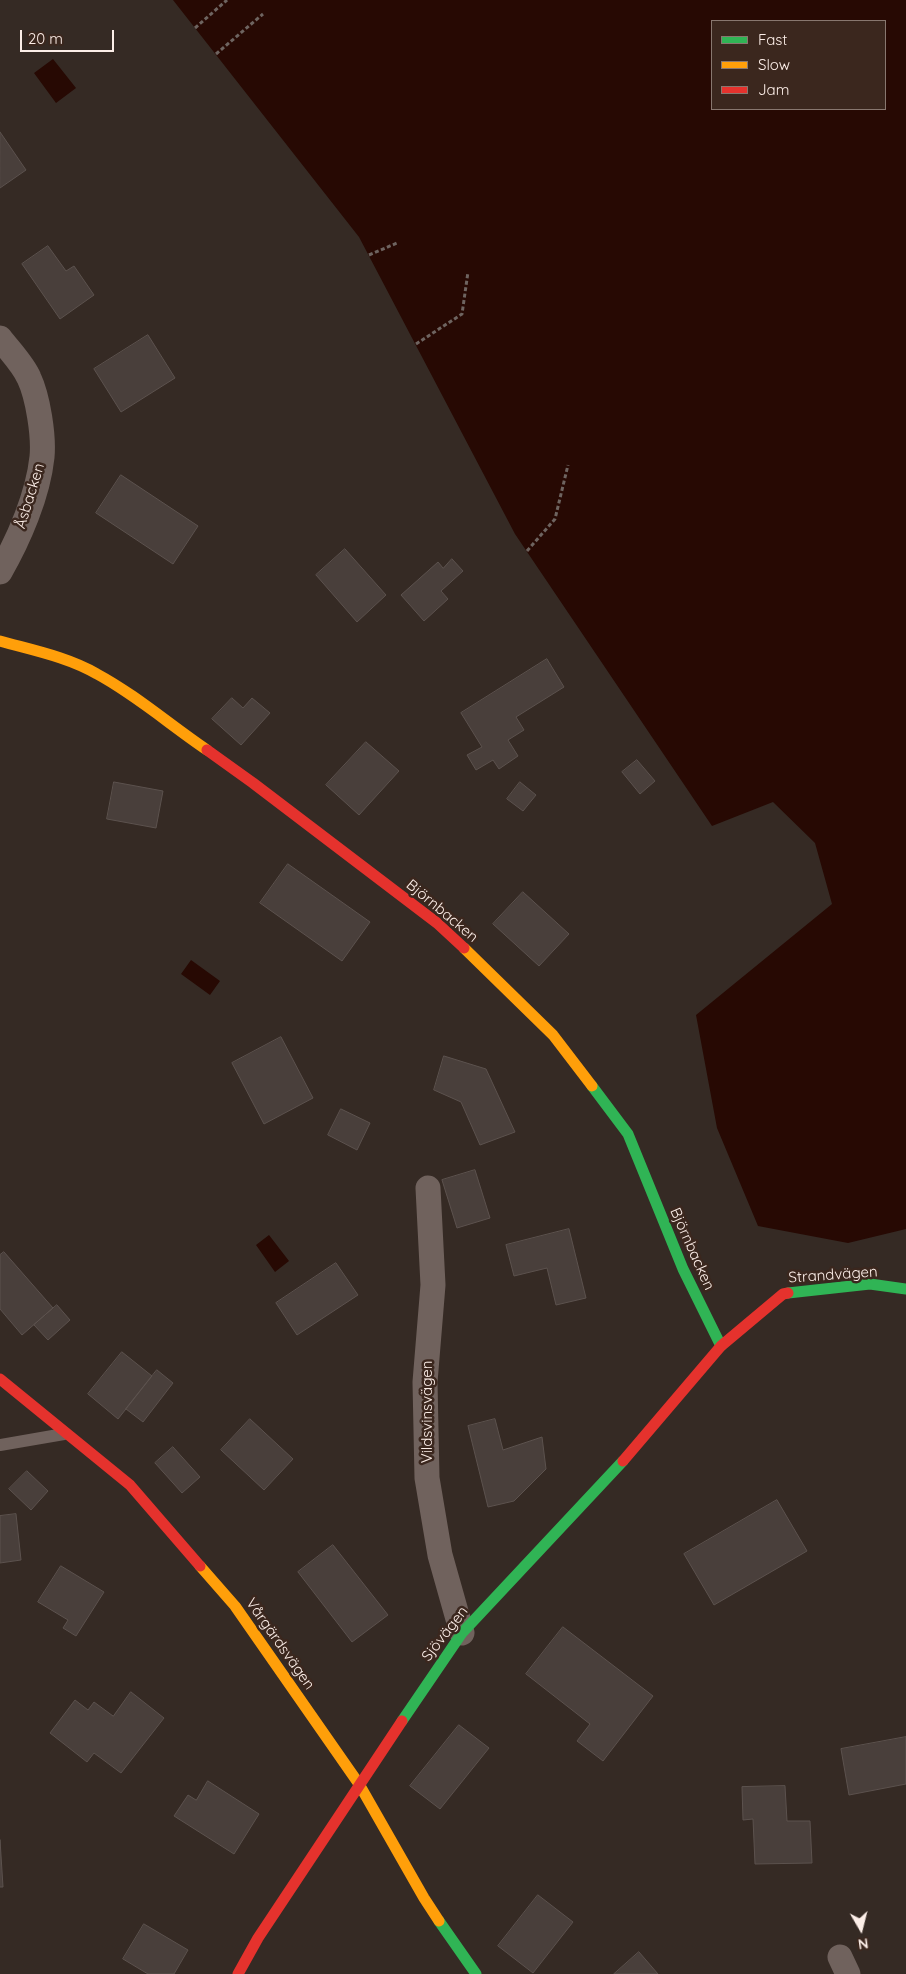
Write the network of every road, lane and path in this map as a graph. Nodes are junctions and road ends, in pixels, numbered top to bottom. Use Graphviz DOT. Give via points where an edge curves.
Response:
graph roads {
  1 [pos="227,0"];
  2 [pos="263,14"];
  3 [pos="196,28"];
  4 [pos="216,54"];
  5 [pos="397,243"];
  6 [pos="369,255"];
  7 [pos="468,272"];
  8 [pos="0,338"];
  9 [pos="416,344"];
  10 [pos="568,465"];
  11 [pos="527,551"];
  12 [pos="0,572"];
  13 [pos="0,641"];
  14 [pos="428,1188"];
  15 [pos="906,1288"];
  16 [pos="721,1346"];
  17 [pos="0,1380"];
  18 [pos="66,1433"];
  19 [pos="0,1445"];
  20 [pos="462,1633"];
  21 [pos="359,1784"];
  22 [pos="238,1974"];
  23 [pos="476,1974"];
  1 -- 3 [label="path"];
  2 -- 4 [label="path"];
  5 -- 6 [label="path"];
  7 -- 9 [label="path" via="462,314"];
  8 -- 12 [label="street, Åsbacken" via="29,377 39,413 42,456 32,499"];
  10 -- 11 [label="path" via="555,519"];
  13 -- 16 [label="street, Björnbacken" via="51,654 87,669 133,696 437,923 494,976 553,1035 628,1134 683,1269"];
  14 -- 20 [label="street, Vildsvinsvägen" via="433,1285 425,1382 427,1478 440,1555"];
  15 -- 16 [label="street, Strandvägen" via="870,1284 783,1294"];
  16 -- 20 [label="street, Sjövägen" via="639,1444"];
  17 -- 18 [label="street, Vårgärdsvägen"];
  18 -- 19 [label="lane"];
  18 -- 21 [label="street, Vårgärdsvägen" via="130,1485 235,1606"];
  20 -- 21 [label="street, Sjövägen"];
  21 -- 22 [label="street, Sjövägen"];
  21 -- 23 [label="street, Vårgärdsvägen" via="424,1898"];
}
